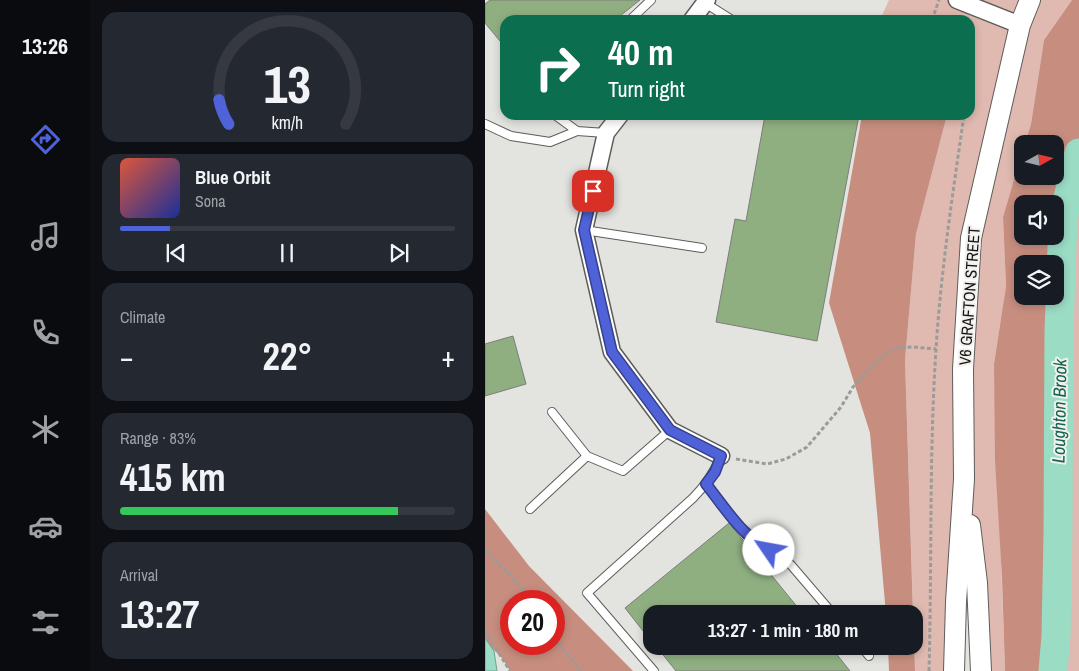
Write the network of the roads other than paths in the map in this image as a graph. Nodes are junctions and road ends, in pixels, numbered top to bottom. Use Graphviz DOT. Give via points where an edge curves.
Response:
graph roads {
  1 [pos="651,0"];
  2 [pos="957,0"];
  3 [pos="1030,0"];
  4 [pos="706,2"];
  5 [pos="635,15"];
  6 [pos="696,15"];
  7 [pos="725,15"];
  8 [pos="1020,26"];
  9 [pos="562,120"];
  10 [pos="616,120"];
  11 [pos="485,124"];
  12 [pos="577,131"];
  13 [pos="606,133"];
  14 [pos="584,230"];
  15 [pos="702,248"];
  16 [pos="552,412"];
  17 [pos="670,430"];
  18 [pos="587,456"];
  19 [pos="721,456"];
  20 [pos="964,479"];
  21 [pos="706,484"];
  22 [pos="530,509"];
  23 [pos="825,605"];
  24 [pos="655,671"];
  25 [pos="954,671"];
  26 [pos="981,671"];
  1 -- 5 [label="lane"];
  2 -- 8 [label="street"];
  3 -- 8 [label="street, V6 GRAFTON STREET"];
  4 -- 6 [label="street"];
  4 -- 7 [label="lane"];
  8 -- 20 [label="street, V6 GRAFTON STREET" via="971,238 963,369"];
  9 -- 12 [label="lane"];
  10 -- 13 [label="street"];
  11 -- 12 [label="lane" via="511,136 550,142"];
  12 -- 13 [label="lane"];
  13 -- 14 [label="street"];
  14 -- 15 [label="lane"];
  14 -- 17 [label="street" via="612,352"];
  16 -- 18 [label="lane"];
  17 -- 18 [label="lane" via="623,471"];
  17 -- 19 [label="street"];
  18 -- 22 [label="lane"];
  19 -- 21 [label="lane"];
  20 -- 25 [label="street, V6 GRAFTON STREET" via="955,602"];
  20 -- 26 [label="street, V6 GRAFTON STREET" via="977,583"];
  21 -- 23 [label="lane" via="747,535 791,565"];
  21 -- 24 [label="lane" via="587,593"];
}
